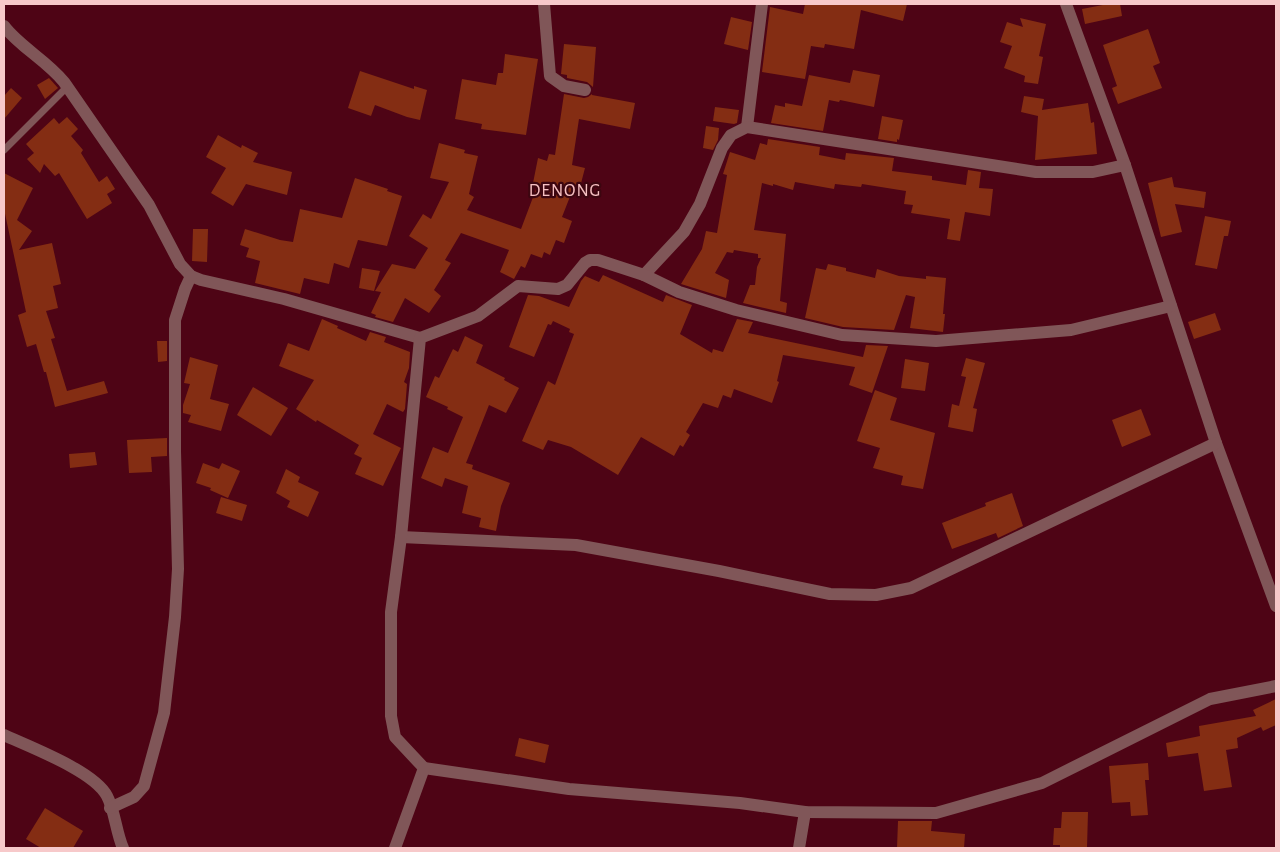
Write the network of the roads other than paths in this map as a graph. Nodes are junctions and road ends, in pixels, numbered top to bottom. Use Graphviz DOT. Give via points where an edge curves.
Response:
graph roads {
  1 [pos="544,4"];
  2 [pos="762,4"];
  3 [pos="1066,4"];
  4 [pos="4,26"];
  5 [pos="67,87"];
  6 [pos="585,90"];
  7 [pos="747,127"];
  8 [pos="4,150"];
  9 [pos="1125,165"];
  10 [pos="644,275"];
  11 [pos="191,276"];
  12 [pos="1170,306"];
  13 [pos="420,338"];
  14 [pos="1216,443"];
  15 [pos="401,537"];
  16 [pos="1276,606"];
  17 [pos="1276,686"];
  18 [pos="4,735"];
  19 [pos="424,768"];
  20 [pos="110,808"];
  21 [pos="806,812"];
  22 [pos="123,848"];
  23 [pos="395,848"];
  24 [pos="799,848"];
  1 -- 6 [label="street" via="550,76 564,86"];
  2 -- 7 [label="street"];
  3 -- 9 [label="street"];
  4 -- 5 [label="street" via="53,69"];
  5 -- 8 [label="lane"];
  5 -- 11 [label="street" via="149,205 175,256"];
  7 -- 9 [label="street" via="1036,172 1093,172"];
  7 -- 10 [label="street" via="731,135 684,232"];
  9 -- 12 [label="street"];
  10 -- 12 [label="street" via="679,292 736,310 842,336 872,338 936,341 1071,330"];
  10 -- 13 [label="street" via="590,260 565,287 518,286 478,316"];
  11 -- 13 [label="street"];
  11 -- 20 [label="street" via="175,320 178,569 176,617 164,713 144,786 134,797"];
  12 -- 14 [label="street"];
  13 -- 15 [label="street"];
  14 -- 15 [label="street" via="911,588 876,595 830,594 576,545"];
  14 -- 16 [label="street"];
  15 -- 19 [label="street" via="391,612 392,727 400,745"];
  17 -- 21 [label="street" via="1210,699 1042,782 936,813"];
  18 -- 20 [label="street" via="92,780 102,788"];
  19 -- 21 [label="street" via="569,789 740,803"];
  19 -- 23 [label="street"];
  20 -- 22 [label="street"];
  21 -- 24 [label="street"];
}
